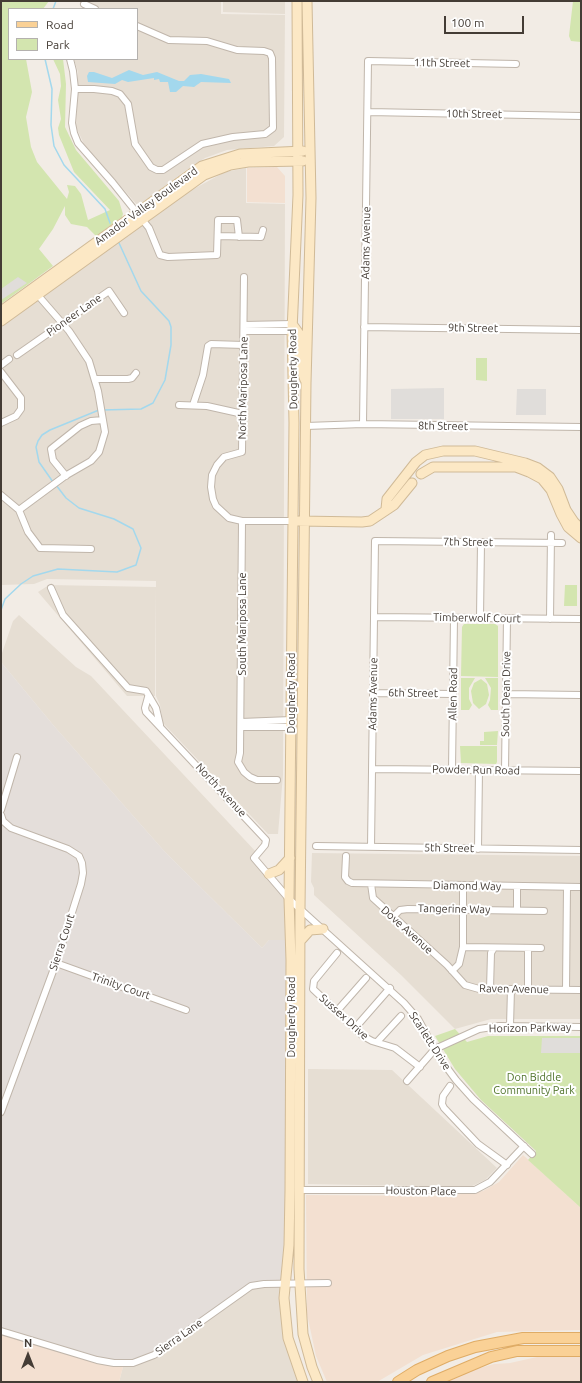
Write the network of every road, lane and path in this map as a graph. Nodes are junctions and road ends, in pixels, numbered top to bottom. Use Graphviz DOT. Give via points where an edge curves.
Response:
graph roads {
  1 [pos="297,1"];
  2 [pos="307,1"];
  3 [pos="138,26"];
  4 [pos="70,60"];
  5 [pos="368,61"];
  6 [pos="516,64"];
  7 [pos="75,89"];
  8 [pos="368,112"];
  9 [pos="581,116"];
  10 [pos="310,151"];
  11 [pos="298,152"];
  12 [pos="310,161"];
  13 [pos="298,162"];
  14 [pos="139,217"];
  15 [pos="263,230"];
  16 [pos="218,236"];
  17 [pos="239,237"];
  18 [pos="244,277"];
  19 [pos="35,292"];
  20 [pos="1,311"];
  21 [pos="124,314"];
  22 [pos="1,320"];
  23 [pos="62,324"];
  24 [pos="364,327"];
  25 [pos="244,328"];
  26 [pos="292,328"];
  27 [pos="581,330"];
  28 [pos="244,346"];
  29 [pos="17,355"];
  30 [pos="9,359"];
  31 [pos="1,365"];
  32 [pos="1,372"];
  33 [pos="136,373"];
  34 [pos="96,379"];
  35 [pos="306,383"];
  36 [pos="179,405"];
  37 [pos="193,405"];
  38 [pos="243,414"];
  39 [pos="102,419"];
  40 [pos="1,423"];
  41 [pos="363,424"];
  42 [pos="306,426"];
  43 [pos="581,427"];
  44 [pos="421,474"];
  45 [pos="65,477"];
  46 [pos="412,483"];
  47 [pos="1,495"];
  48 [pos="386,509"];
  49 [pos="19,510"];
  50 [pos="242,521"];
  51 [pos="292,521"];
  52 [pos="305,522"];
  53 [pos="581,529"];
  54 [pos="551,535"];
  55 [pos="581,538"];
  56 [pos="375,541"];
  57 [pos="481,542"];
  58 [pos="551,543"];
  59 [pos="562,543"];
  60 [pos="91,549"];
  61 [pos="51,588"];
  62 [pos="374,616"];
  63 [pos="454,618"];
  64 [pos="480,618"];
  65 [pos="507,618"];
  66 [pos="550,619"];
  67 [pos="581,619"];
  68 [pos="373,693"];
  69 [pos="453,694"];
  70 [pos="506,694"];
  71 [pos="581,695"];
  72 [pos="148,697"];
  73 [pos="240,724"];
  74 [pos="291,724"];
  75 [pos="160,725"];
  76 [pos="17,757"];
  77 [pos="372,769"];
  78 [pos="452,770"];
  79 [pos="479,770"];
  80 [pos="505,770"];
  81 [pos="581,771"];
  82 [pos="277,780"];
  83 [pos="1,810"];
  84 [pos="1,815"];
  85 [pos="316,846"];
  86 [pos="371,847"];
  87 [pos="478,849"];
  88 [pos="581,850"];
  89 [pos="346,856"];
  90 [pos="254,858"];
  91 [pos="290,858"];
  92 [pos="269,874"];
  93 [pos="371,884"];
  94 [pos="462,886"];
  95 [pos="517,886"];
  96 [pos="567,887"];
  97 [pos="581,887"];
  98 [pos="289,899"];
  99 [pos="300,908"];
  100 [pos="463,910"];
  101 [pos="517,910"];
  102 [pos="544,911"];
  103 [pos="393,917"];
  104 [pos="323,929"];
  105 [pos="301,940"];
  106 [pos="463,947"];
  107 [pos="494,948"];
  108 [pos="528,948"];
  109 [pos="541,948"];
  110 [pos="337,953"];
  111 [pos="56,963"];
  112 [pos="452,972"];
  113 [pos="366,978"];
  114 [pos="390,988"];
  115 [pos="490,989"];
  116 [pos="511,989"];
  117 [pos="528,989"];
  118 [pos="566,990"];
  119 [pos="581,990"];
  120 [pos="186,1010"];
  121 [pos="337,1011"];
  122 [pos="401,1016"];
  123 [pos="510,1026"];
  124 [pos="581,1027"];
  125 [pos="354,1028"];
  126 [pos="376,1042"];
  127 [pos="435,1049"];
  128 [pos="420,1067"];
  129 [pos="407,1081"];
  130 [pos="450,1086"];
  131 [pos="290,1096"];
  132 [pos="1,1112"];
  133 [pos="300,1134"];
  134 [pos="524,1146"];
  135 [pos="532,1154"];
  136 [pos="507,1165"];
  137 [pos="300,1190"];
  138 [pos="290,1199"];
  139 [pos="300,1228"];
  140 [pos="328,1283"];
  141 [pos="285,1284"];
  142 [pos="299,1284"];
  143 [pos="1,1331"];
  144 [pos="523,1338"];
  145 [pos="581,1338"];
  146 [pos="581,1351"];
  147 [pos="491,1357"];
  148 [pos="302,1382"];
  149 [pos="318,1382"];
  150 [pos="398,1382"];
  151 [pos="432,1382"];
  1 -- 11 [label="main road, Dougherty Road"];
  2 -- 10 [label="main road, Dougherty Road"];
  3 -- 7 [label="street" via="169,40 207,41 237,50 270,53 273,128 265,134 233,137 202,144 163,170 157,170 151,167 135,144 128,104 120,94 112,91"];
  4 -- 7 [label="street"];
  5 -- 6 [label="street, 11th Street"];
  5 -- 8 [label="street, Adams Avenue"];
  7 -- 14 [label="street" via="72,122 78,143 114,183"];
  8 -- 9 [label="street, 10th Street"];
  8 -- 24 [label="street, Adams Avenue"];
  10 -- 11 [label="main road, Amador Valley Boulevard"];
  10 -- 12 [label="main road, Dougherty Road"];
  11 -- 13 [label="main road, Dougherty Road"];
  11 -- 14 [label="main road, Amador Valley Boulevard" via="240,154 202,166"];
  12 -- 13 [label="main road, Amador Valley Boulevard"];
  12 -- 35 [label="main road, Dougherty Road"];
  13 -- 14 [label="main road, Amador Valley Boulevard" via="248,162 230,165 204,175"];
  13 -- 26 [label="main road, Dougherty Road"];
  14 -- 16 [label="street" via="149,228 160,255 168,257 217,255"];
  14 -- 19 [label="main road, Amador Valley Boulevard"];
  15 -- 17 [label="street" via="261,237"];
  16 -- 17 [label="street"];
  16 -- 17 [label="street" via="218,220 237,220"];
  18 -- 25 [label="street, North Mariposa Lane"];
  19 -- 20 [label="main road, Amador Valley Boulevard"];
  19 -- 22 [label="main road, Amador Valley Boulevard"];
  19 -- 23 [label="street"];
  21 -- 23 [label="street, Pioneer Lane" via="109,291"];
  23 -- 29 [label="street, Pioneer Lane"];
  23 -- 34 [label="street" via="89,361"];
  24 -- 27 [label="street, 9th Street"];
  24 -- 41 [label="street, Adams Avenue"];
  25 -- 26 [label="street"];
  25 -- 28 [label="street, North Mariposa Lane"];
  26 -- 35 [label="main road" via="300,335 300,366"];
  26 -- 51 [label="main road, Dougherty Road"];
  28 -- 37 [label="street" via="208,346 203,375"];
  28 -- 38 [label="street, North Mariposa Lane"];
  30 -- 31 [label="street"];
  32 -- 40 [label="street" via="21,398 21,409 16,416"];
  33 -- 34 [label="street" via="128,379"];
  34 -- 39 [label="street"];
  35 -- 42 [label="main road, Dougherty Road"];
  36 -- 37 [label="street"];
  37 -- 38 [label="street"];
  38 -- 50 [label="street, North Mariposa Lane" via="242,452 224,457 212,475 211,487 216,506 229,518"];
  39 -- 45 [label="street" via="105,432 99,452 91,461"];
  39 -- 45 [label="street" via="80,426 51,449 53,460"];
  41 -- 42 [label="street, 8th Street"];
  41 -- 43 [label="street, 8th Street"];
  42 -- 52 [label="main road, Dougherty Road"];
  44 -- 55 [label="main road" via="433,467 516,467 529,472 542,479 551,490 564,521"];
  45 -- 49 [label="street"];
  46 -- 48 [label="main road" via="394,505"];
  47 -- 49 [label="street"];
  48 -- 52 [label="main road" via="370,521"];
  48 -- 53 [label="main road" via="387,499 416,462 425,455 443,451 475,451 538,468 550,477 566,510"];
  49 -- 60 [label="street" via="28,532 40,548"];
  50 -- 51 [label="street"];
  50 -- 73 [label="street, South Mariposa Lane"];
  51 -- 52 [label="main road"];
  51 -- 74 [label="main road, Dougherty Road"];
  52 -- 99 [label="main road, Dougherty Road"];
  54 -- 58 [label="street"];
  56 -- 57 [label="street, 7th Street"];
  56 -- 62 [label="street, Adams Avenue"];
  57 -- 58 [label="street, 7th Street"];
  57 -- 64 [label="street"];
  58 -- 59 [label="street, 7th Street"];
  58 -- 66 [label="street"];
  61 -- 72 [label="street" via="63,616 128,688 146,690"];
  62 -- 63 [label="street, Timberwolf Court"];
  62 -- 68 [label="street, Adams Avenue"];
  63 -- 64 [label="street, Timberwolf Court"];
  63 -- 69 [label="street, Allen Road"];
  64 -- 65 [label="street, Timberwolf Court"];
  65 -- 66 [label="street, Timberwolf Court"];
  65 -- 70 [label="street, South Dean Drive"];
  66 -- 67 [label="street, Timberwolf Court"];
  68 -- 69 [label="street, 6th Street"];
  68 -- 77 [label="street, Adams Avenue"];
  69 -- 78 [label="street, Allen Road"];
  70 -- 71 [label="street"];
  70 -- 80 [label="street, South Dean Drive"];
  72 -- 75 [label="street, North Avenue" via="156,708"];
  72 -- 75 [label="street, North Avenue" via="146,712"];
  73 -- 74 [label="street"];
  73 -- 82 [label="street, South Mariposa Lane" via="238,762 244,772 257,780"];
  74 -- 91 [label="main road, Dougherty Road"];
  75 -- 90 [label="street, North Avenue" via="262,834 266,840 265,845"];
  76 -- 83 [label="street"];
  77 -- 78 [label="street, Powder Run Road"];
  77 -- 86 [label="street, Adams Avenue"];
  78 -- 79 [label="street, Powder Run Road"];
  79 -- 80 [label="street, Powder Run Road"];
  79 -- 87 [label="street"];
  80 -- 81 [label="street, Powder Run Road"];
  84 -- 111 [label="street, Sierra Court" via="3,821 11,828 68,849 79,856 82,863 81,884"];
  85 -- 86 [label="street, 5th Street"];
  86 -- 87 [label="street, 5th Street"];
  87 -- 88 [label="street, 5th Street"];
  89 -- 93 [label="street, Diamond Way" via="345,877 348,881"];
  90 -- 92 [label="street, Scarlett Drive"];
  91 -- 92 [label="main road" via="279,870"];
  91 -- 98 [label="main road, Dougherty Road"];
  92 -- 98 [label="street, Scarlett Drive"];
  93 -- 94 [label="street, Diamond Way"];
  93 -- 103 [label="street, Dove Avenue" via="373,898"];
  94 -- 95 [label="street, Diamond Way"];
  94 -- 100 [label="street"];
  95 -- 96 [label="street, Diamond Way"];
  95 -- 101 [label="street"];
  96 -- 97 [label="street, Diamond Way"];
  96 -- 118 [label="street"];
  98 -- 99 [label="street, Scarlett Drive"];
  98 -- 131 [label="main road, Dougherty Road"];
  99 -- 104 [label="street, Scarlett Drive"];
  99 -- 105 [label="main road, Dougherty Road"];
  100 -- 101 [label="street, Tangerine Way"];
  100 -- 103 [label="street, Tangerine Way" via="408,908 400,910"];
  100 -- 106 [label="street"];
  101 -- 102 [label="street, Tangerine Way"];
  103 -- 112 [label="street, Dove Avenue"];
  104 -- 105 [label="main road" via="310,930"];
  104 -- 114 [label="street, Scarlett Drive"];
  105 -- 133 [label="main road, Dougherty Road"];
  106 -- 107 [label="street"];
  106 -- 112 [label="street" via="459,964"];
  107 -- 108 [label="street"];
  107 -- 115 [label="street" via="491,953"];
  108 -- 109 [label="street"];
  108 -- 117 [label="street"];
  110 -- 121 [label="street, Sussex Drive" via="317,977 313,986 313,989"];
  111 -- 120 [label="street, Trinity Court"];
  111 -- 132 [label="street, Sierra Court"];
  112 -- 115 [label="street, Raven Avenue" via="465,985"];
  113 -- 121 [label="street"];
  114 -- 125 [label="street"];
  114 -- 127 [label="street, Scarlett Drive" via="418,1020"];
  115 -- 116 [label="street, Raven Avenue"];
  116 -- 117 [label="street, Raven Avenue"];
  116 -- 123 [label="street"];
  117 -- 118 [label="street, Raven Avenue"];
  118 -- 119 [label="street, Raven Avenue"];
  121 -- 125 [label="street, Sussex Drive"];
  122 -- 126 [label="street"];
  123 -- 124 [label="street, Horizon Parkway"];
  123 -- 127 [label="street, Horizon Parkway" via="479,1029"];
  125 -- 126 [label="street, Sussex Drive"];
  126 -- 128 [label="street, Sussex Drive" via="395,1048"];
  127 -- 128 [label="street"];
  127 -- 134 [label="street, Scarlett Drive" via="456,1080 473,1099"];
  128 -- 129 [label="street"];
  130 -- 136 [label="street" via="443,1096 444,1108 478,1144"];
  131 -- 133 [label="main road" via="295,1109 295,1128"];
  131 -- 138 [label="main road, Dougherty Road"];
  133 -- 137 [label="main road, Dougherty Road"];
  134 -- 135 [label="street, Scarlett Drive"];
  134 -- 136 [label="street, Houston Place"];
  136 -- 137 [label="street, Houston Place" via="482,1188 470,1191"];
  137 -- 139 [label="main road, Dougherty Road"];
  138 -- 139 [label="main road" via="294,1208 294,1220"];
  138 -- 141 [label="main road, Dougherty Road"];
  139 -- 142 [label="main road, Dougherty Road"];
  140 -- 142 [label="street, Sierra Lane"];
  141 -- 142 [label="street, Sierra Lane"];
  141 -- 143 [label="street, Sierra Lane" via="251,1286 154,1355 133,1363 97,1360"];
  141 -- 148 [label="main road, Dougherty Road" via="285,1325"];
  142 -- 149 [label="main road, Dougherty Road" via="304,1343"];
  144 -- 145 [label="main road"];
  144 -- 147 [label="main road" via="519,1344 494,1350"];
  144 -- 150 [label="main road" via="475,1347 448,1356"];
  146 -- 147 [label="main road" via="517,1351"];
  147 -- 151 [label="main road"];
}
